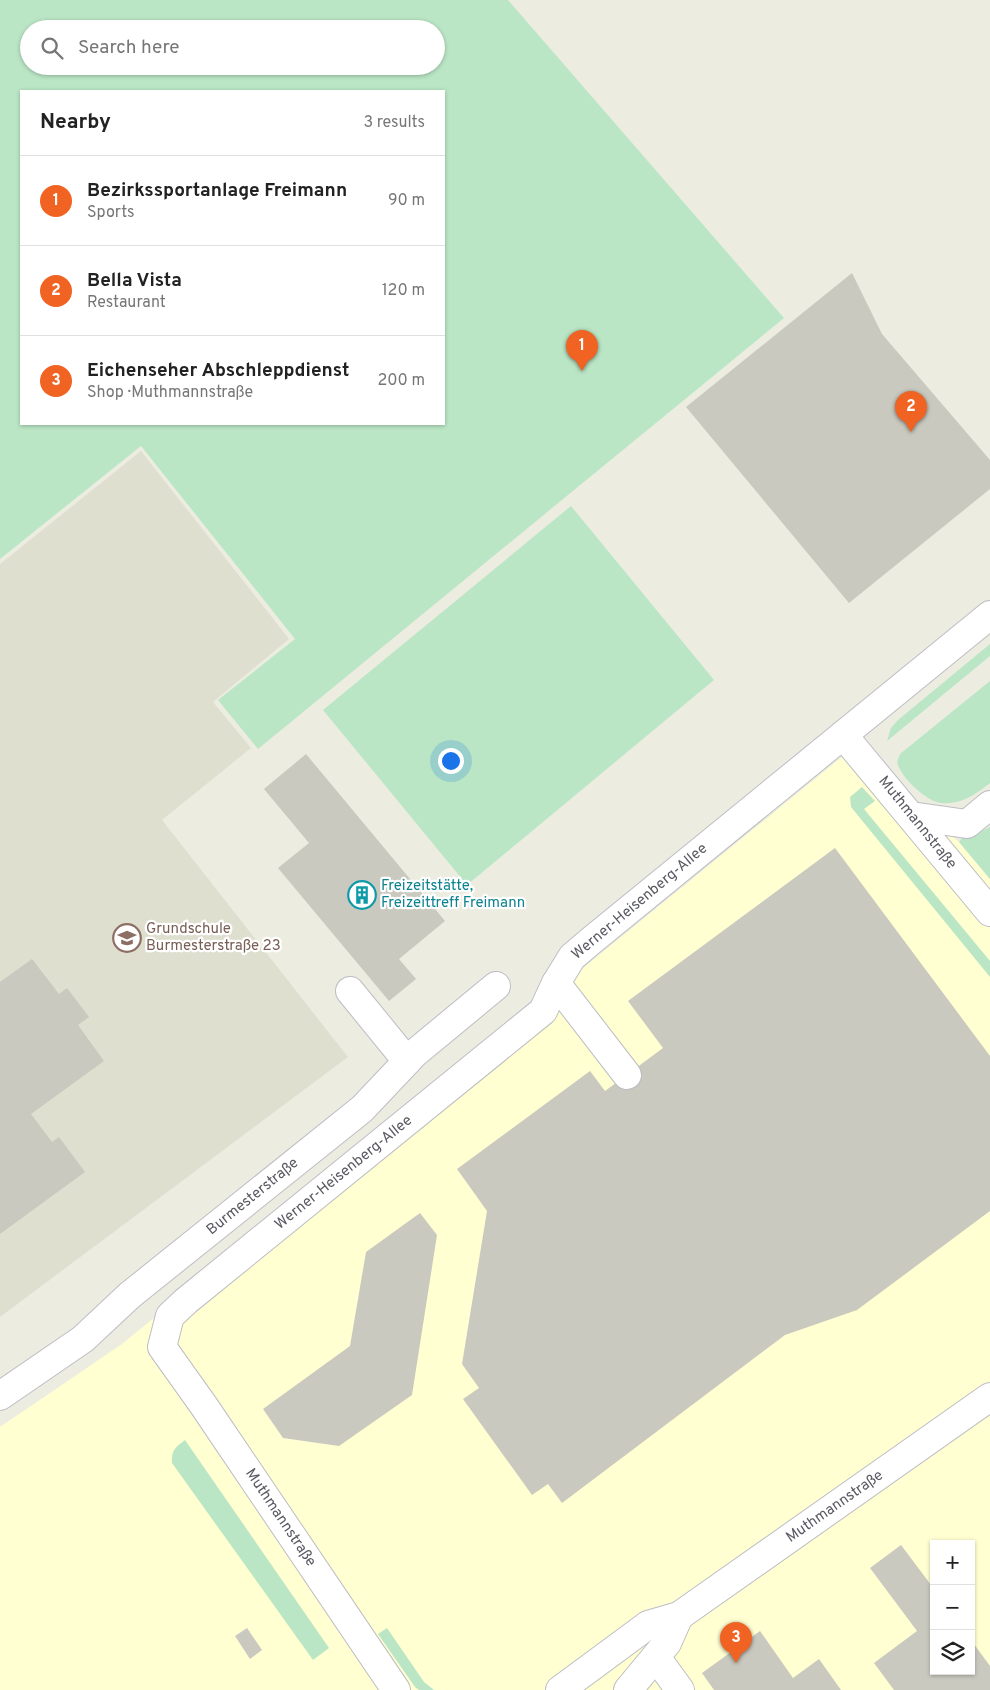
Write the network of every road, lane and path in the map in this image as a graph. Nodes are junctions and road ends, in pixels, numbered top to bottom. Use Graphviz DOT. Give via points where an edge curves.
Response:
graph roads {
  1 [pos="990,615"];
  2 [pos="843,735"];
  3 [pos="990,805"];
  4 [pos="911,816"];
  5 [pos="990,912"];
  6 [pos="556,983"];
  7 [pos="496,986"];
  8 [pos="350,991"];
  9 [pos="407,1060"];
  10 [pos="627,1075"];
  11 [pos="162,1347"];
  12 [pos="0,1396"];
  13 [pos="990,1397"];
  14 [pos="680,1616"];
  15 [pos="656,1657"];
  16 [pos="396,1690"];
  17 [pos="560,1690"];
  18 [pos="628,1690"];
  19 [pos="680,1690"];
  1 -- 2 [label="street, Werner-Heisenberg-Allee"];
  2 -- 4 [label="street, Muthmannstraße"];
  2 -- 6 [label="street, Werner-Heisenberg-Allee" via="572,957"];
  3 -- 4 [label="street" via="967,824"];
  4 -- 5 [label="street, Muthmannstraße"];
  6 -- 10 [label="street"];
  6 -- 11 [label="street, Werner-Heisenberg-Allee" via="543,1011 186,1301 170,1316"];
  7 -- 9 [label="street, Burmesterstraße"];
  8 -- 9 [label="street"];
  9 -- 12 [label="street, Burmesterstraße" via="362,1109 130,1295 83,1339"];
  11 -- 16 [label="street, Muthmannstraße"];
  13 -- 14 [label="street, Muthmannstraße"];
  14 -- 15 [label="street, Muthmannstraße"];
  14 -- 17 [label="street, Muthmannstraße" via="648,1626"];
  15 -- 18 [label="street, Muthmannstraße"];
  15 -- 19 [label="street"];
}
